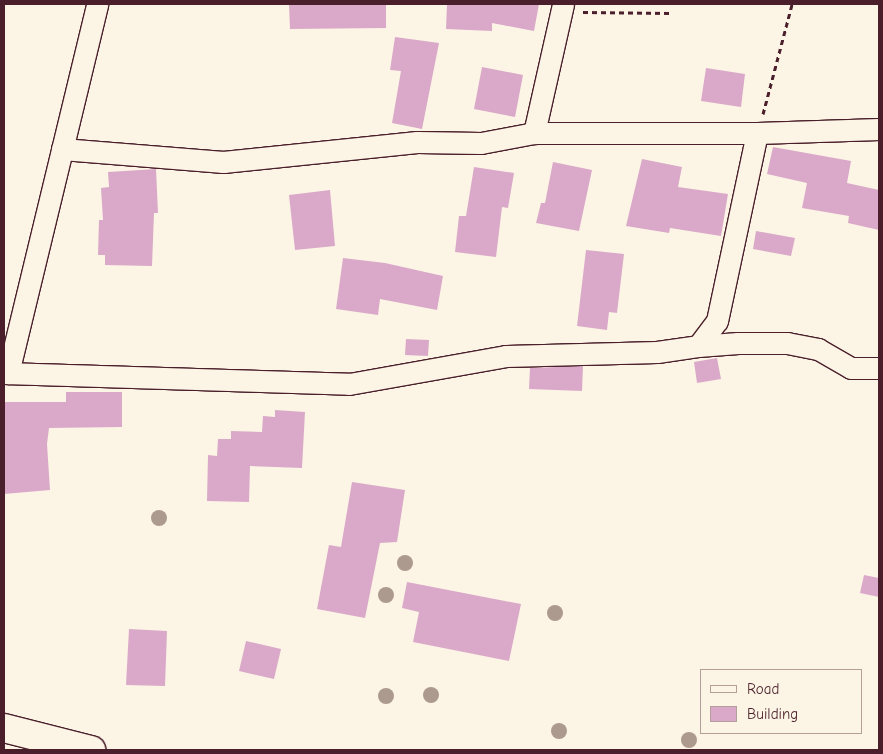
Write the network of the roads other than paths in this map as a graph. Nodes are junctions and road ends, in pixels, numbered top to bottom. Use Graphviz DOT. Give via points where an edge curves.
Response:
graph roads {
  1 [pos="97,4"];
  2 [pos="563,8"];
  3 [pos="879,129"];
  4 [pos="534,133"];
  5 [pos="757,134"];
  6 [pos="62,149"];
  7 [pos="698,346"];
  8 [pos="879,368"];
  9 [pos="6,373"];
  10 [pos="4,728"];
  11 [pos="92,750"];
  1 -- 6 [label="street"];
  2 -- 4 [label="street"];
  3 -- 5 [label="street"];
  4 -- 5 [label="street"];
  4 -- 6 [label="street" via="481,143 417,142 223,162"];
  5 -- 7 [label="street" via="717,321"];
  6 -- 9 [label="street"];
  7 -- 8 [label="street" via="787,343 818,349 851,368"];
  7 -- 9 [label="street" via="658,352 506,356 349,384"];
  10 -- 11 [label="street"];
}
